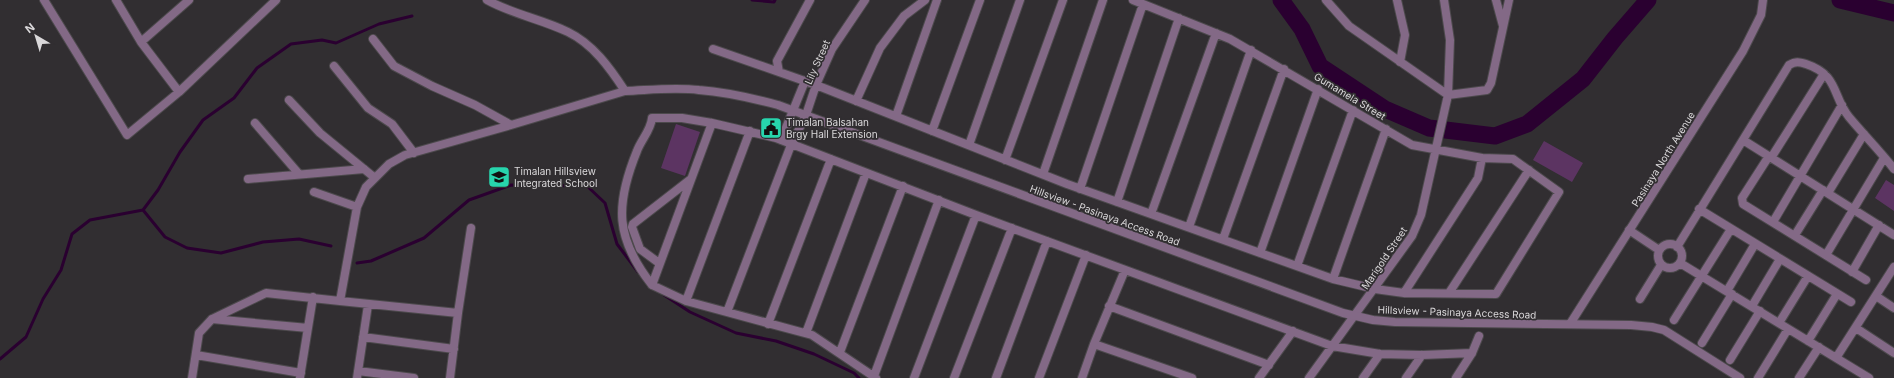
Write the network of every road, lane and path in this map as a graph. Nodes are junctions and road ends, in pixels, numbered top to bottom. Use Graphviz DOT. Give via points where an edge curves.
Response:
graph roads {
  1 [pos="44,0"];
  2 [pos="116,0"];
  3 [pos="189,0"];
  4 [pos="276,0"];
  5 [pos="487,0"];
  6 [pos="810,0"];
  7 [pos="864,0"];
  8 [pos="925,0"];
  9 [pos="937,0"];
  10 [pos="980,0"];
  11 [pos="1020,0"];
  12 [pos="1063,0"];
  13 [pos="1103,0"];
  14 [pos="1133,0"];
  15 [pos="1327,0"];
  16 [pos="1397,0"];
  17 [pos="1444,0"];
  18 [pos="1496,0"];
  19 [pos="1509,0"];
  20 [pos="1763,0"];
  21 [pos="1142,4"];
  22 [pos="1179,18"];
  23 [pos="1503,28"];
  24 [pos="1216,33"];
  25 [pos="373,39"];
  26 [pos="141,42"];
  27 [pos="713,49"];
  28 [pos="1251,50"];
  29 [pos="1400,62"];
  30 [pos="334,66"];
  31 [pos="1284,69"];
  32 [pos="779,72"];
  33 [pos="1824,74"];
  34 [pos="805,81"];
  35 [pos="816,85"];
  36 [pos="1318,89"];
  37 [pos="625,91"];
  38 [pos="179,92"];
  39 [pos="1448,94"];
  40 [pos="289,100"];
  41 [pos="856,101"];
  42 [pos="1842,105"];
  43 [pos="1353,110"];
  44 [pos="794,111"];
  45 [pos="806,116"];
  46 [pos="896,116"];
  47 [pos="255,123"];
  48 [pos="712,123"];
  49 [pos="511,125"];
  50 [pos="1386,129"];
  51 [pos="750,131"];
  52 [pos="932,131"];
  53 [pos="1864,134"];
  54 [pos="781,140"];
  55 [pos="1743,140"];
  56 [pos="790,144"];
  57 [pos="969,145"];
  58 [pos="1437,149"];
  59 [pos="414,153"];
  60 [pos="1770,157"];
  61 [pos="1482,158"];
  62 [pos="1884,158"];
  63 [pos="830,159"];
  64 [pos="1005,160"];
  65 [pos="364,168"];
  66 [pos="1894,169"];
  67 [pos="1529,170"];
  68 [pos="866,173"];
  69 [pos="299,174"];
  70 [pos="1042,174"];
  71 [pos="1801,176"];
  72 [pos="375,178"];
  73 [pos="248,179"];
  74 [pos="691,179"];
  75 [pos="903,186"];
  76 [pos="1080,189"];
  77 [pos="314,192"];
  78 [pos="1826,192"];
  79 [pos="939,200"];
  80 [pos="1117,202"];
  81 [pos="357,207"];
  82 [pos="1699,209"];
  83 [pos="1853,209"];
  84 [pos="1151,214"];
  85 [pos="976,215"];
  86 [pos="1773,222"];
  87 [pos="1879,225"];
  88 [pos="1189,227"];
  89 [pos="471,228"];
  90 [pos="1012,228"];
  91 [pos="1730,229"];
  92 [pos="1629,230"];
  93 [pos="1795,235"];
  94 [pos="1894,235"];
  95 [pos="1223,240"];
  96 [pos="1047,241"];
  97 [pos="1755,244"];
  98 [pos="1677,247"];
  99 [pos="1659,250"];
  100 [pos="1260,252"];
  101 [pos="1086,255"];
  102 [pos="1826,255"];
  103 [pos="1780,259"];
  104 [pos="1680,263"];
  105 [pos="659,264"];
  106 [pos="1661,265"];
  107 [pos="1297,266"];
  108 [pos="1894,268"];
  109 [pos="1125,270"];
  110 [pos="1852,272"];
  111 [pos="1702,276"];
  112 [pos="1808,276"];
  113 [pos="1333,279"];
  114 [pos="1866,280"];
  115 [pos="652,285"];
  116 [pos="1375,289"];
  117 [pos="1404,293"];
  118 [pos="1730,293"];
  119 [pos="1450,294"];
  120 [pos="1837,294"];
  121 [pos="1876,296"];
  122 [pos="313,297"];
  123 [pos="1640,299"];
  124 [pos="340,301"];
  125 [pos="686,301"];
  126 [pos="1851,302"];
  127 [pos="368,305"];
  128 [pos="1109,306"];
  129 [pos="1752,306"];
  130 [pos="1894,308"];
  131 [pos="1760,311"];
  132 [pos="727,312"];
  133 [pos="458,313"];
  134 [pos="1355,316"];
  135 [pos="212,319"];
  136 [pos="1674,320"];
  137 [pos="1779,323"];
  138 [pos="768,324"];
  139 [pos="1570,324"];
  140 [pos="308,328"];
  141 [pos="1856,328"];
  142 [pos="1788,329"];
  143 [pos="1293,331"];
  144 [pos="806,332"];
  145 [pos="1479,336"];
  146 [pos="363,337"];
  147 [pos="1808,341"];
  148 [pos="1702,343"];
  149 [pos="1094,344"];
  150 [pos="1332,346"];
  151 [pos="1819,347"];
  152 [pos="454,349"];
  153 [pos="840,352"];
  154 [pos="1472,353"];
  155 [pos="1894,353"];
  156 [pos="196,354"];
  157 [pos="1380,354"];
  158 [pos="1422,355"];
  159 [pos="1836,358"];
  160 [pos="1730,360"];
  161 [pos="1269,364"];
  162 [pos="358,375"];
  163 [pos="300,376"];
  164 [pos="875,377"];
  165 [pos="192,378"];
  166 [pos="414,378"];
  167 [pos="450,378"];
  168 [pos="914,378"];
  169 [pos="954,378"];
  170 [pos="996,378"];
  171 [pos="1039,378"];
  172 [pos="1082,378"];
  173 [pos="1192,378"];
  174 [pos="1259,378"];
  175 [pos="1309,378"];
  176 [pos="1363,378"];
  177 [pos="1406,378"];
  178 [pos="1456,378"];
  179 [pos="1740,378"];
  180 [pos="1758,378"];
  181 [pos="1799,378"];
  182 [pos="1869,378"];
  1 -- 38 [label="street" via="127,135"];
  2 -- 26 [label="street"];
  3 -- 26 [label="street"];
  4 -- 38 [label="street"];
  5 -- 37 [label="street" via="573,35 603,60"];
  6 -- 32 [label="street" via="777,62"];
  7 -- 35 [label="street, Lily Street" via="832,49"];
  8 -- 41 [label="street" via="904,16 880,48"];
  9 -- 46 [label="street"];
  10 -- 52 [label="street"];
  11 -- 57 [label="street"];
  12 -- 64 [label="street"];
  13 -- 70 [label="street"];
  14 -- 21 [label="street, Gumamela Street"];
  15 -- 29 [label="street" via="1349,26"];
  16 -- 29 [label="street" via="1405,35"];
  17 -- 39 [label="street, Marigold Street" via="1450,40"];
  18 -- 23 [label="street"];
  19 -- 23 [label="street"];
  20 -- 92 [label="street, Pasinaya North Avenue" via="1761,15 1743,51"];
  21 -- 22 [label="street, Gumamela Street"];
  21 -- 76 [label="street"];
  22 -- 24 [label="street, Gumamela Street"];
  22 -- 80 [label="street"];
  23 -- 39 [label="street" via="1491,83 1487,90"];
  24 -- 28 [label="street, Gumamela Street"];
  24 -- 84 [label="street"];
  25 -- 49 [label="street" via="394,66"];
  26 -- 38 [label="street"];
  27 -- 32 [label="street"];
  28 -- 31 [label="street, Gumamela Street"];
  28 -- 88 [label="street"];
  29 -- 39 [label="street"];
  30 -- 59 [label="street" via="368,108 392,124"];
  31 -- 36 [label="street, Gumamela Street"];
  31 -- 95 [label="street"];
  32 -- 34 [label="street"];
  33 -- 42 [label="street" via="1835,87"];
  33 -- 55 [label="street" via="1816,67 1798,61 1789,65"];
  33 -- 60 [label="street"];
  34 -- 35 [label="street"];
  34 -- 44 [label="street"];
  35 -- 41 [label="street"];
  35 -- 45 [label="street, Lily Street"];
  36 -- 43 [label="street, Gumamela Street"];
  36 -- 100 [label="street"];
  37 -- 44 [label="street, Hillsview - Pasinaya Access Road" via="698,90 758,100"];
  37 -- 49 [label="street, Hillsview - Pasinaya Access Road"];
  39 -- 58 [label="street, Marigold Street"];
  40 -- 65 [label="street" via="320,134"];
  41 -- 46 [label="street"];
  42 -- 53 [label="street"];
  42 -- 71 [label="street"];
  43 -- 50 [label="street, Gumamela Street"];
  43 -- 107 [label="street"];
  44 -- 45 [label="street, Hillsview - Pasinaya Access Road"];
  44 -- 54 [label="street"];
  45 -- 56 [label="street, Lily Street"];
  45 -- 134 [label="street, Hillsview - Pasinaya Access Road"];
  46 -- 52 [label="street"];
  47 -- 69 [label="street"];
  48 -- 51 [label="street"];
  48 -- 74 [label="street"];
  48 -- 115 [label="street" via="682,118 652,118 633,161 621,205 622,222 630,249 642,273"];
  49 -- 59 [label="street, Hillsview - Pasinaya Access Road"];
  50 -- 58 [label="street, Gumamela Street" via="1412,145"];
  50 -- 113 [label="street"];
  51 -- 54 [label="street"];
  51 -- 125 [label="street"];
  52 -- 57 [label="street"];
  53 -- 62 [label="street"];
  53 -- 78 [label="street"];
  54 -- 56 [label="street"];
  55 -- 60 [label="street"];
  55 -- 82 [label="street"];
  56 -- 63 [label="street"];
  56 -- 132 [label="street, Lily Street"];
  57 -- 64 [label="street"];
  58 -- 61 [label="street, Gumamela Street"];
  58 -- 116 [label="street, Marigold Street" via="1421,215 1412,236"];
  59 -- 72 [label="street, Hillsview - Pasinaya Access Road" via="396,159"];
  60 -- 71 [label="street"];
  60 -- 86 [label="street" via="1742,201"];
  61 -- 67 [label="street, Gumamela Street" via="1513,158"];
  61 -- 117 [label="street" via="1478,178"];
  62 -- 66 [label="street"];
  62 -- 83 [label="street"];
  63 -- 68 [label="street"];
  63 -- 138 [label="street"];
  64 -- 70 [label="street"];
  65 -- 69 [label="street"];
  65 -- 72 [label="street"];
  67 -- 119 [label="street"];
  67 -- 119 [label="street, Gumamela Street" via="1559,192 1496,294"];
  68 -- 75 [label="street"];
  68 -- 144 [label="street"];
  69 -- 73 [label="street"];
  70 -- 76 [label="street"];
  71 -- 78 [label="street"];
  71 -- 86 [label="street"];
  72 -- 81 [label="street, Hillsview - Pasinaya Access Road" via="366,187"];
  74 -- 105 [label="street"];
  74 -- 105 [label="street" via="633,224 640,249"];
  75 -- 79 [label="street"];
  75 -- 153 [label="street"];
  76 -- 80 [label="street"];
  77 -- 81 [label="street"];
  78 -- 83 [label="street"];
  78 -- 93 [label="street"];
  79 -- 85 [label="street"];
  79 -- 164 [label="street"];
  80 -- 84 [label="street"];
  81 -- 124 [label="street, Hillsview - Pasinaya Access Road"];
  82 -- 91 [label="street"];
  82 -- 98 [label="street"];
  83 -- 87 [label="street"];
  83 -- 102 [label="street"];
  84 -- 88 [label="street"];
  85 -- 90 [label="street"];
  85 -- 168 [label="street"];
  86 -- 93 [label="street"];
  87 -- 94 [label="street"];
  87 -- 110 [label="street"];
  88 -- 95 [label="street"];
  89 -- 133 [label="street"];
  90 -- 96 [label="street"];
  90 -- 169 [label="street"];
  91 -- 97 [label="street"];
  91 -- 111 [label="street"];
  92 -- 99 [label="street"];
  92 -- 139 [label="street, Pasinaya North Avenue"];
  93 -- 102 [label="street"];
  95 -- 100 [label="street"];
  96 -- 101 [label="street"];
  96 -- 170 [label="street"];
  97 -- 103 [label="street"];
  97 -- 118 [label="street"];
  98 -- 99 [label="street" via="1666,245"];
  98 -- 104 [label="street" via="1682,256"];
  99 -- 106 [label="street" via="1657,258"];
  100 -- 107 [label="street"];
  101 -- 109 [label="street"];
  101 -- 171 [label="street"];
  102 -- 110 [label="street"];
  103 -- 112 [label="street"];
  103 -- 129 [label="street"];
  104 -- 106 [label="street" via="1668,268"];
  104 -- 111 [label="street"];
  105 -- 115 [label="street"];
  106 -- 123 [label="street"];
  107 -- 113 [label="street"];
  108 -- 121 [label="street"];
  109 -- 128 [label="street"];
  109 -- 143 [label="street"];
  110 -- 114 [label="street"];
  111 -- 118 [label="street"];
  111 -- 136 [label="street"];
  112 -- 120 [label="street"];
  112 -- 137 [label="street"];
  113 -- 116 [label="street"];
  115 -- 125 [label="street"];
  116 -- 117 [label="street"];
  116 -- 134 [label="street, Marigold Street"];
  117 -- 119 [label="street"];
  118 -- 129 [label="street"];
  118 -- 148 [label="street"];
  120 -- 126 [label="street"];
  120 -- 147 [label="street"];
  121 -- 130 [label="street"];
  121 -- 141 [label="street"];
  122 -- 124 [label="street"];
  122 -- 135 [label="street" via="266,293"];
  122 -- 140 [label="street"];
  124 -- 127 [label="street"];
  125 -- 132 [label="street"];
  127 -- 133 [label="street"];
  127 -- 146 [label="street"];
  128 -- 149 [label="street"];
  128 -- 161 [label="street"];
  129 -- 131 [label="street"];
  131 -- 137 [label="street"];
  131 -- 160 [label="street"];
  132 -- 138 [label="street"];
  133 -- 152 [label="street"];
  134 -- 139 [label="street, Hillsview - Pasinaya Access Road" via="1396,322"];
  134 -- 150 [label="street, Marigold Street"];
  135 -- 140 [label="street"];
  135 -- 156 [label="street" via="199,333"];
  137 -- 142 [label="street"];
  138 -- 144 [label="street"];
  139 -- 179 [label="street, Hillsview - Pasinaya Access Road" via="1659,328"];
  140 -- 163 [label="street"];
  141 -- 155 [label="street"];
  141 -- 159 [label="street"];
  142 -- 147 [label="street"];
  142 -- 180 [label="street"];
  143 -- 150 [label="street"];
  143 -- 161 [label="street"];
  144 -- 153 [label="street"];
  145 -- 154 [label="street"];
  146 -- 152 [label="street"];
  146 -- 162 [label="street"];
  147 -- 151 [label="street"];
  149 -- 172 [label="street"];
  149 -- 173 [label="street"];
  150 -- 157 [label="street"];
  150 -- 175 [label="street, Marigold Street"];
  151 -- 159 [label="street"];
  151 -- 181 [label="street"];
  152 -- 167 [label="street"];
  153 -- 164 [label="street"];
  154 -- 158 [label="street"];
  154 -- 178 [label="street"];
  156 -- 163 [label="street"];
  156 -- 165 [label="street"];
  157 -- 158 [label="street"];
  157 -- 176 [label="street"];
  158 -- 177 [label="street"];
  159 -- 182 [label="street"];
  161 -- 174 [label="street"];
  162 -- 166 [label="street"];
}
